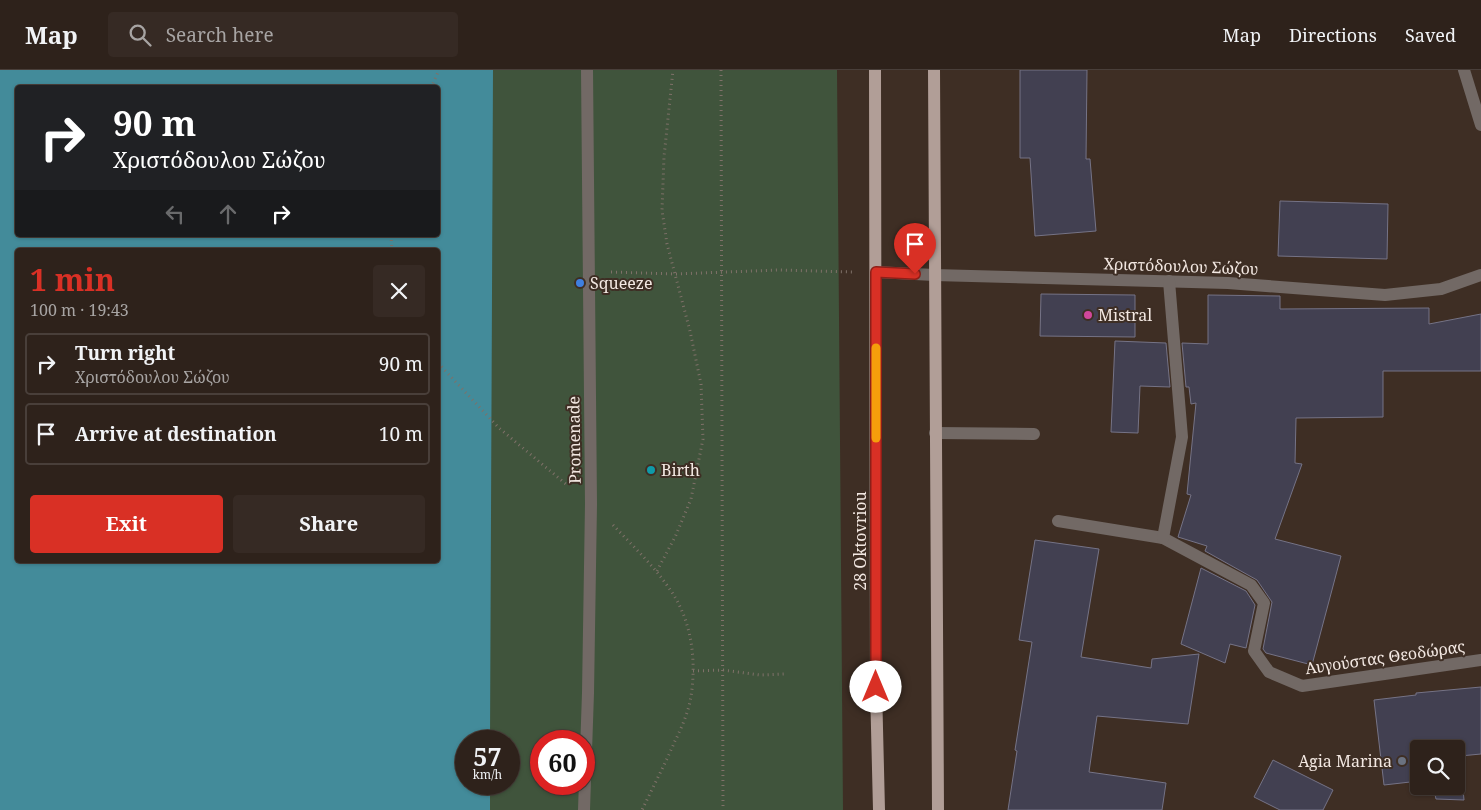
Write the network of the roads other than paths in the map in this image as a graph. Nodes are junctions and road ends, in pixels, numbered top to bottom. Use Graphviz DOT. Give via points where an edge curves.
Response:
graph roads {
  1 [pos="587,70"];
  2 [pos="875,70"];
  3 [pos="934,70"];
  4 [pos="1464,70"];
  5 [pos="1481,125"];
  6 [pos="876,272"];
  7 [pos="934,275"];
  8 [pos="1481,275"];
  9 [pos="1169,281"];
  10 [pos="935,432"];
  11 [pos="1034,434"];
  12 [pos="1058,521"];
  13 [pos="1163,538"];
  14 [pos="1481,660"];
  15 [pos="584,810"];
  16 [pos="879,810"];
  17 [pos="938,810"];
  1 -- 15 [label="street, Promenade" via="591,504"];
  2 -- 6 [label="main road, 28 Oktovriou"];
  3 -- 7 [label="main road"];
  4 -- 5 [label="street"];
  6 -- 7 [label="street, Χριστόδουλου Σώζου"];
  6 -- 16 [label="main road, 28 Oktovriou"];
  7 -- 9 [label="street, Χριστόδουλου Σώζου"];
  7 -- 10 [label="main road"];
  8 -- 9 [label="street, Χριστόδουλου Σώζου" via="1441,288 1385,295"];
  9 -- 13 [label="street" via="1182,437"];
  10 -- 11 [label="street"];
  10 -- 17 [label="main road"];
  12 -- 13 [label="street, Αυγούστας Θεοδώρας"];
  13 -- 14 [label="street, Αυγούστας Θεοδώρας" via="1250,585 1264,603 1254,651 1268,672 1302,686"];
}
